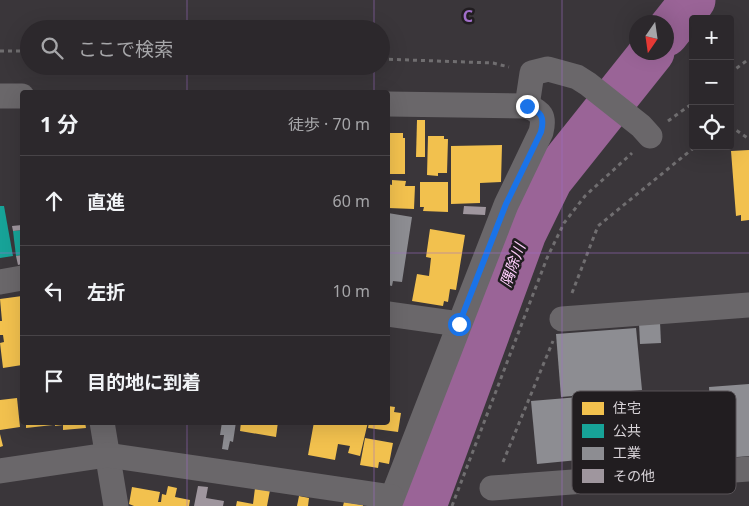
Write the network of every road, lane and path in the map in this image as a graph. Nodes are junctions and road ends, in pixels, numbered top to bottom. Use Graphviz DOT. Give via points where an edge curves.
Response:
graph roads {
  1 [pos="0,51"];
  2 [pos="20,52"];
  3 [pos="390,59"];
  4 [pos="749,59"];
  5 [pos="734,71"];
  6 [pos="532,73"];
  7 [pos="0,96"];
  8 [pos="20,96"];
  9 [pos="390,104"];
  10 [pos="527,106"];
  11 [pos="734,129"];
  12 [pos="646,131"];
  13 [pos="749,139"];
  14 [pos="691,150"];
  15 [pos="20,278"];
  16 [pos="0,282"];
  17 [pos="749,305"];
  18 [pos="390,314"];
  19 [pos="562,319"];
  20 [pos="459,324"];
  21 [pos="102,425"];
  22 [pos="107,455"];
  23 [pos="749,469"];
  24 [pos="736,470"];
  25 [pos="0,471"];
  26 [pos="572,482"];
  27 [pos="492,488"];
  28 [pos="390,501"];
  29 [pos="116,506"];
  30 [pos="452,506"];
  1 -- 2 [label="path"];
  3 -- 6 [label="path" via="494,63"];
  4 -- 5 [label="path"];
  6 -- 10 [label="street"];
  6 -- 12 [label="street" via="548,69 577,77"];
  7 -- 8 [label="street"];
  9 -- 10 [label="street"];
  10 -- 20 [label="street" via="542,115 544,124 506,204"];
  11 -- 13 [label="path"];
  12 -- 30 [label="path" via="564,223 547,258"];
  14 -- 19 [label="path" via="598,226"];
  15 -- 16 [label="street"];
  17 -- 19 [label="street"];
  18 -- 20 [label="street"];
  19 -- 27 [label="path"];
  20 -- 28 [label="street"];
  21 -- 22 [label="street"];
  22 -- 25 [label="street"];
  22 -- 28 [label="street"];
  22 -- 29 [label="street"];
  23 -- 24 [label="street"];
  26 -- 27 [label="street"];
}
